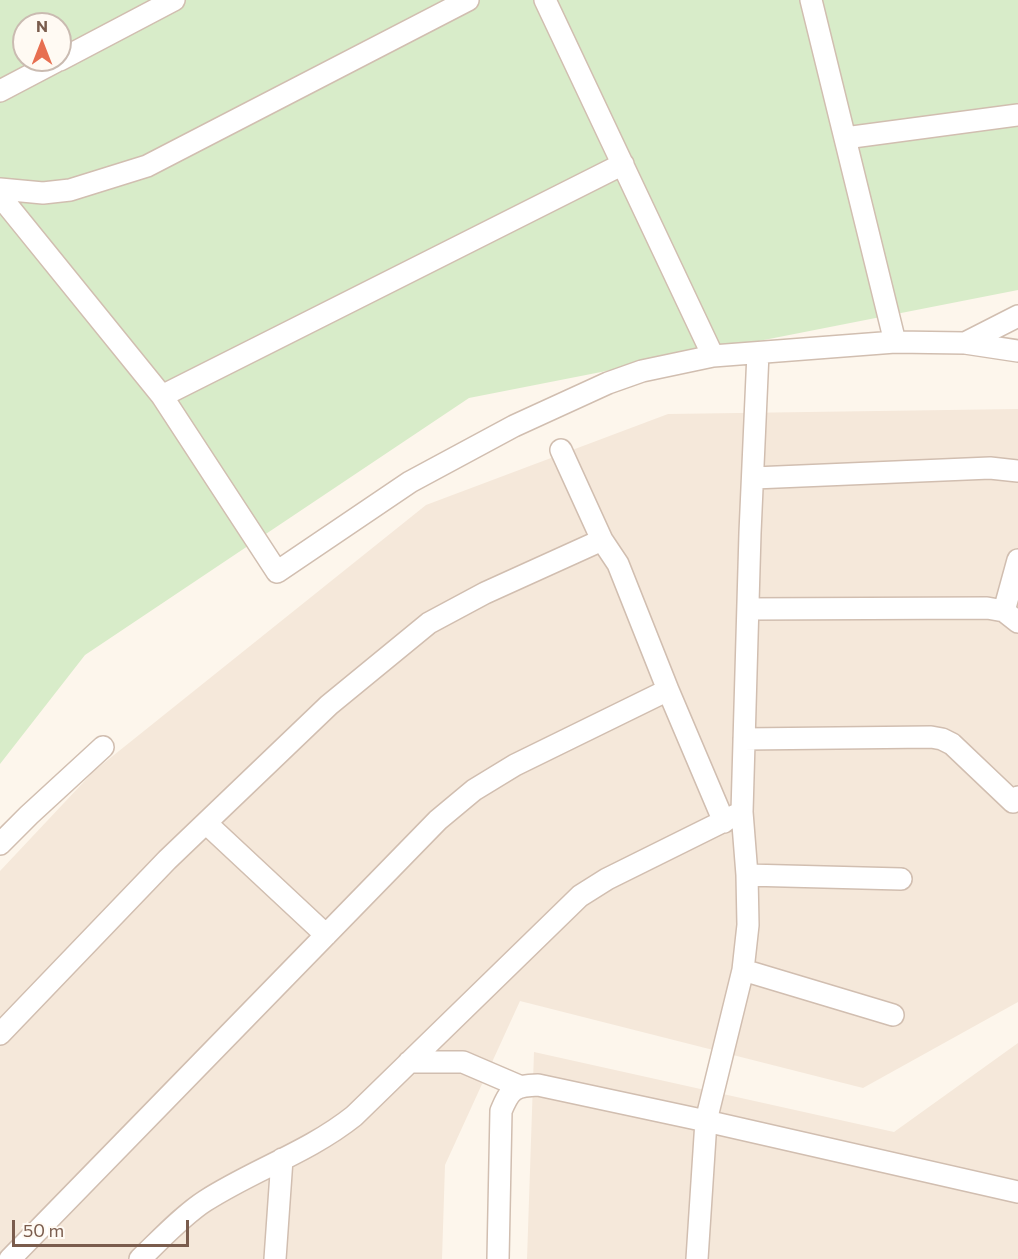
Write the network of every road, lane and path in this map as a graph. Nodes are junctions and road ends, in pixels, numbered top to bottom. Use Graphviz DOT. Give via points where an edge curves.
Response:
graph roads {
  1 [pos="174,0"];
  2 [pos="468,0"];
  3 [pos="545,0"];
  4 [pos="811,0"];
  5 [pos="72,54"];
  6 [pos="37,72"];
  7 [pos="0,91"];
  8 [pos="1018,115"];
  9 [pos="845,138"];
  10 [pos="622,164"];
  11 [pos="0,189"];
  12 [pos="0,196"];
  13 [pos="1018,316"];
  14 [pos="895,342"];
  15 [pos="964,343"];
  16 [pos="1018,351"];
  17 [pos="759,352"];
  18 [pos="713,356"];
  19 [pos="162,396"];
  20 [pos="561,450"];
  21 [pos="1018,471"];
  22 [pos="754,478"];
  23 [pos="602,540"];
  24 [pos="1018,560"];
  25 [pos="748,609"];
  26 [pos="1011,616"];
  27 [pos="669,690"];
  28 [pos="744,739"];
  29 [pos="103,747"];
  30 [pos="1016,801"];
  31 [pos="733,817"];
  32 [pos="206,823"];
  33 [pos="0,844"];
  34 [pos="747,874"];
  35 [pos="901,879"];
  36 [pos="326,935"];
  37 [pos="742,970"];
  38 [pos="893,1015"];
  39 [pos="0,1035"];
  40 [pos="409,1062"];
  41 [pos="519,1086"];
  42 [pos="706,1121"];
  43 [pos="282,1159"];
  44 [pos="1018,1192"];
  45 [pos="0,1252"];
  46 [pos="9,1259"];
  47 [pos="140,1259"];
  48 [pos="275,1259"];
  49 [pos="498,1259"];
  50 [pos="698,1259"];
  1 -- 5 [label="street"];
  2 -- 11 [label="street" via="147,166 70,190 43,193"];
  3 -- 10 [label="street"];
  4 -- 9 [label="street"];
  6 -- 7 [label="street"];
  8 -- 9 [label="street"];
  9 -- 14 [label="street"];
  10 -- 18 [label="street"];
  10 -- 19 [label="street"];
  12 -- 19 [label="street"];
  13 -- 15 [label="street"];
  14 -- 15 [label="street"];
  14 -- 17 [label="street"];
  15 -- 16 [label="street"];
  17 -- 18 [label="street"];
  17 -- 22 [label="street"];
  18 -- 19 [label="street" via="642,370 514,426 410,482 277,572"];
  20 -- 23 [label="street"];
  21 -- 22 [label="street" via="990,468"];
  22 -- 25 [label="street"];
  23 -- 27 [label="street" via="618,564"];
  23 -- 32 [label="street" via="429,623 329,705"];
  24 -- 26 [label="street"];
  25 -- 26 [label="street" via="987,608"];
  25 -- 28 [label="street"];
  27 -- 31 [label="street"];
  27 -- 36 [label="street" via="515,765 474,790 438,820"];
  28 -- 30 [label="street" via="942,739"];
  28 -- 31 [label="street"];
  29 -- 33 [label="street"];
  31 -- 34 [label="street"];
  31 -- 40 [label="street" via="580,896"];
  32 -- 36 [label="street"];
  32 -- 39 [label="street"];
  34 -- 35 [label="street"];
  34 -- 37 [label="street" via="748,926"];
  36 -- 46 [label="street"];
  37 -- 38 [label="street"];
  37 -- 42 [label="street"];
  40 -- 41 [label="street" via="463,1062"];
  40 -- 43 [label="street" via="334,1132"];
  41 -- 42 [label="street" via="538,1085"];
  41 -- 49 [label="street" via="508,1096 501,1111"];
  42 -- 44 [label="street"];
  42 -- 50 [label="street"];
  43 -- 47 [label="street" via="202,1202"];
  43 -- 48 [label="street"];
  45 -- 46 [label="street"];
}
